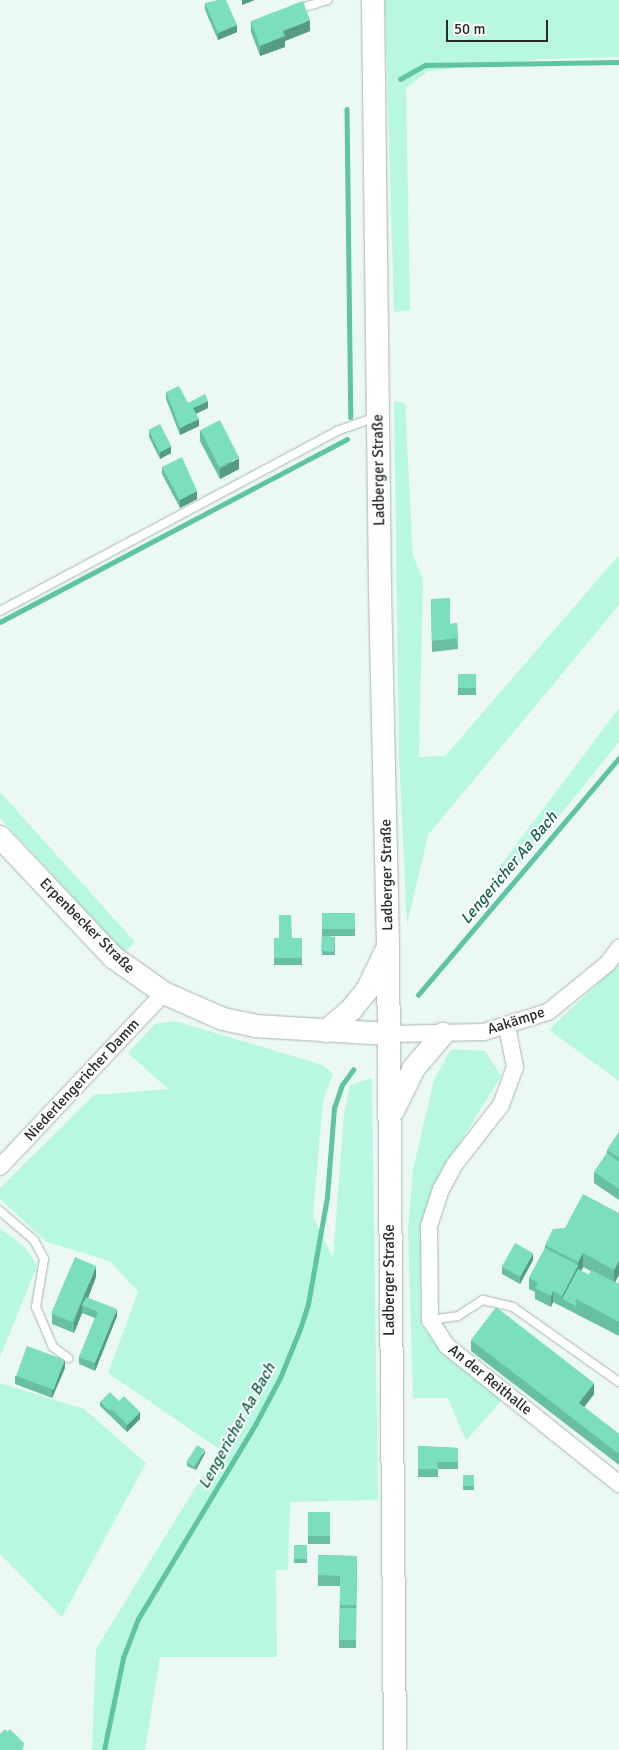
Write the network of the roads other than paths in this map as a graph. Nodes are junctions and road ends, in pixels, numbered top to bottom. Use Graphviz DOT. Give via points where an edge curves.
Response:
graph roads {
  1 [pos="327,0"];
  2 [pos="373,0"];
  3 [pos="281,14"];
  4 [pos="378,416"];
  5 [pos="0,611"];
  6 [pos="0,837"];
  7 [pos="388,946"];
  8 [pos="619,948"];
  9 [pos="164,993"];
  10 [pos="507,1026"];
  11 [pos="326,1031"];
  12 [pos="389,1034"];
  13 [pos="443,1034"];
  14 [pos="390,1121"];
  15 [pos="0,1167"];
  16 [pos="0,1212"];
  17 [pos="430,1320"];
  18 [pos="68,1358"];
  19 [pos="619,1382"];
  20 [pos="619,1484"];
  21 [pos="394,1750"];
  1 -- 3 [label="lane"];
  2 -- 4 [label="main road, Ladberger Straße"];
  4 -- 5 [label="lane" via="338,431"];
  4 -- 7 [label="main road, Ladberger Straße"];
  6 -- 9 [label="main road, Erpenbecker Straße" via="113,957"];
  7 -- 11 [label="main road" via="367,990 351,1010"];
  7 -- 12 [label="main road, Ladberger Straße"];
  8 -- 10 [label="street, Aakämpe" via="608,963 548,1012"];
  9 -- 11 [label="main road, Erpenbecker Straße" via="223,1019 255,1026"];
  9 -- 15 [label="street, Niederlengericher Damm"];
  10 -- 13 [label="street, Aakämpe" via="484,1032"];
  10 -- 17 [label="street" via="515,1067 501,1105 455,1164 441,1189 429,1227"];
  11 -- 12 [label="main road, Erpenbecker Straße"];
  12 -- 13 [label="street, Aakämpe"];
  12 -- 14 [label="main road, Ladberger Straße"];
  13 -- 14 [label="main road" via="414,1068 401,1090"];
  14 -- 21 [label="main road, Ladberger Straße"];
  16 -- 18 [label="lane" via="34,1240 44,1259 36,1307 53,1347"];
  17 -- 19 [label="lane" via="458,1316 483,1300 513,1307"];
  17 -- 20 [label="street, An der Reithalle" via="447,1346"];
}
